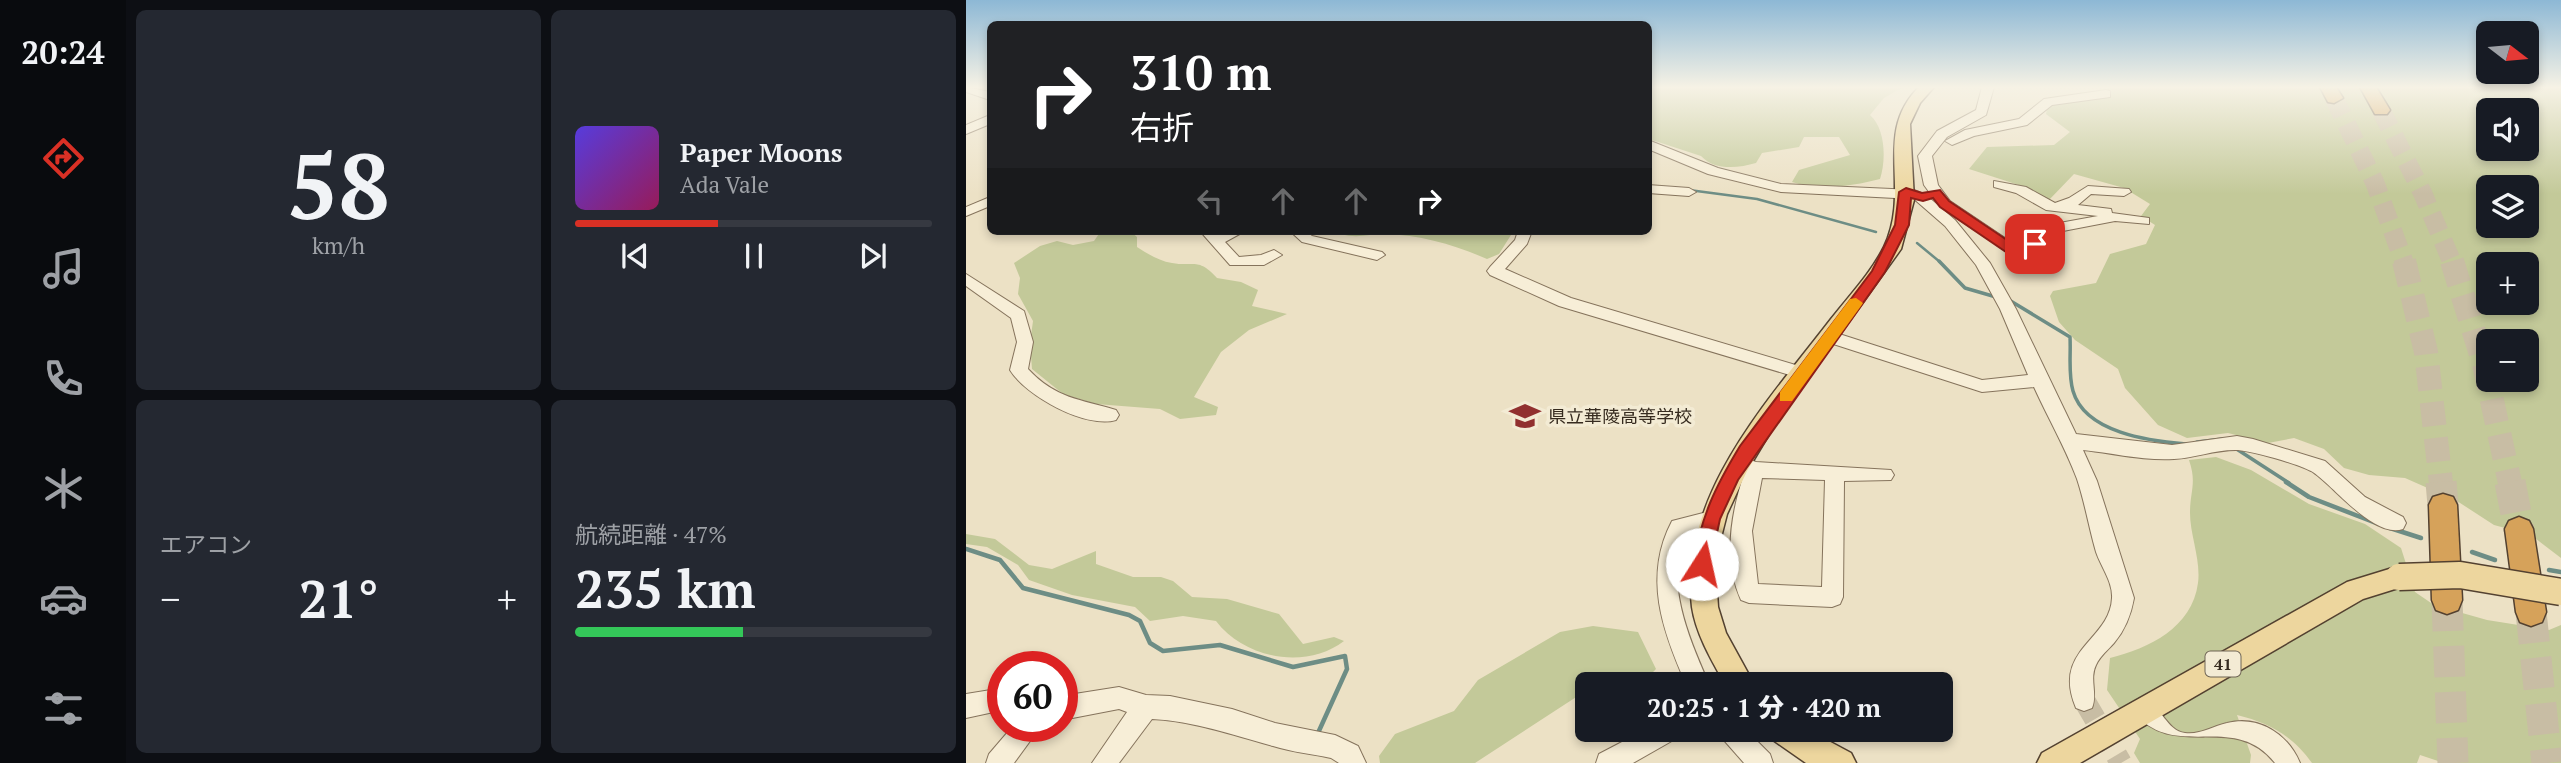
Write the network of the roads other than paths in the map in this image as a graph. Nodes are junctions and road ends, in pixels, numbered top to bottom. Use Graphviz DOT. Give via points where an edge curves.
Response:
graph roads {
  1 [pos="982,123"];
  2 [pos="1902,123"];
  3 [pos="1961,123"];
  4 [pos="2020,123"];
  5 [pos="966,130"];
  6 [pos="1652,146"];
  7 [pos="1928,174"];
  8 [pos="1999,184"];
  9 [pos="1652,189"];
  10 [pos="1689,192"];
  11 [pos="2124,192"];
  12 [pos="1921,194"];
  13 [pos="987,202"];
  14 [pos="2048,205"];
  15 [pos="966,212"];
  16 [pos="1302,235"];
  17 [pos="1524,235"];
  18 [pos="1211,236"];
  19 [pos="1274,255"];
  20 [pos="1377,255"];
  21 [pos="966,279"];
  22 [pos="1830,337"];
  23 [pos="1803,373"];
  24 [pos="2039,380"];
  25 [pos="1110,415"];
  26 [pos="2069,441"];
  27 [pos="1747,467"];
  28 [pos="1835,473"];
  29 [pos="1884,475"];
  30 [pos="2444,505"];
  31 [pos="1710,519"];
  32 [pos="2396,523"];
  33 [pos="2519,529"];
  34 [pos="2561,592"];
  35 [pos="2447,600"];
  36 [pos="2531,612"];
  37 [pos="1693,672"];
  38 [pos="1733,672"];
  39 [pos="2084,700"];
  40 [pos="987,702"];
  41 [pos="1078,705"];
  42 [pos="966,706"];
  43 [pos="1146,707"];
  44 [pos="2145,711"];
  45 [pos="1016,742"];
  46 [pos="1647,742"];
  47 [pos="1741,742"];
  48 [pos="1801,742"];
  49 [pos="998,763"];
  50 [pos="1104,763"];
  51 [pos="1354,763"];
  52 [pos="1608,763"];
  53 [pos="1761,763"];
  54 [pos="1841,763"];
  55 [pos="2052,763"];
  56 [pos="2288,763"];
  1 -- 5 [label="street"];
  2 -- 12 [label="main road" via="1900,131"];
  3 -- 7 [label="street" via="1931,146 1924,164"];
  4 -- 7 [label="street" via="1960,136 1941,152"];
  6 -- 12 [label="street" via="1713,171 1781,188"];
  7 -- 12 [label="street"];
  8 -- 14 [label="street"];
  9 -- 10 [label="street"];
  11 -- 14 [label="street" via="2088,190 2073,202"];
  12 -- 14 [label="street" via="1945,204 2011,249 2030,247 2059,227 2100,218 2136,220 2112,212"];
  12 -- 22 [label="main road" via="1892,249"];
  12 -- 24 [label="street" via="1987,270"];
  13 -- 15 [label="street"];
  16 -- 20 [label="street"];
  17 -- 23 [label="street" via="1495,271 1565,302"];
  18 -- 19 [label="street" via="1235,262"];
  21 -- 25 [label="street" via="1018,315 1025,342 1019,370 1036,388 1069,407"];
  22 -- 23 [label="main road"];
  22 -- 24 [label="street" via="1982,386"];
  23 -- 27 [label="main road"];
  24 -- 26 [label="street"];
  26 -- 32 [label="street" via="2172,452 2224,444 2253,446 2318,466 2358,503"];
  26 -- 39 [label="street" via="2086,478 2123,596 2113,630 2083,664"];
  27 -- 28 [label="street"];
  27 -- 28 [label="street" via="1740,528 1749,593 1832,597"];
  27 -- 31 [label="main road"];
  28 -- 29 [label="street"];
  30 -- 35 [label="highway"];
  31 -- 37 [label="street" via="1679,527 1665,558 1670,601"];
  31 -- 38 [label="main road" via="1702,564 1704,606"];
  33 -- 36 [label="highway"];
  34 -- 44 [label="main road, 41, bridge" via="2470,575 2428,573 2356,590"];
  40 -- 42 [label="street"];
  41 -- 43 [label="street" via="1119,698"];
  43 -- 50 [label="street"];
  43 -- 51 [label="street" via="1170,708 1311,740 1335,747"];
  44 -- 55 [label="main road, 41"];
  44 -- 56 [label="street" via="2176,744 2192,746 2238,730 2273,742"];
  45 -- 49 [label="street"];
  46 -- 52 [label="street"];
  47 -- 53 [label="street"];
  48 -- 54 [label="main road"];
}
